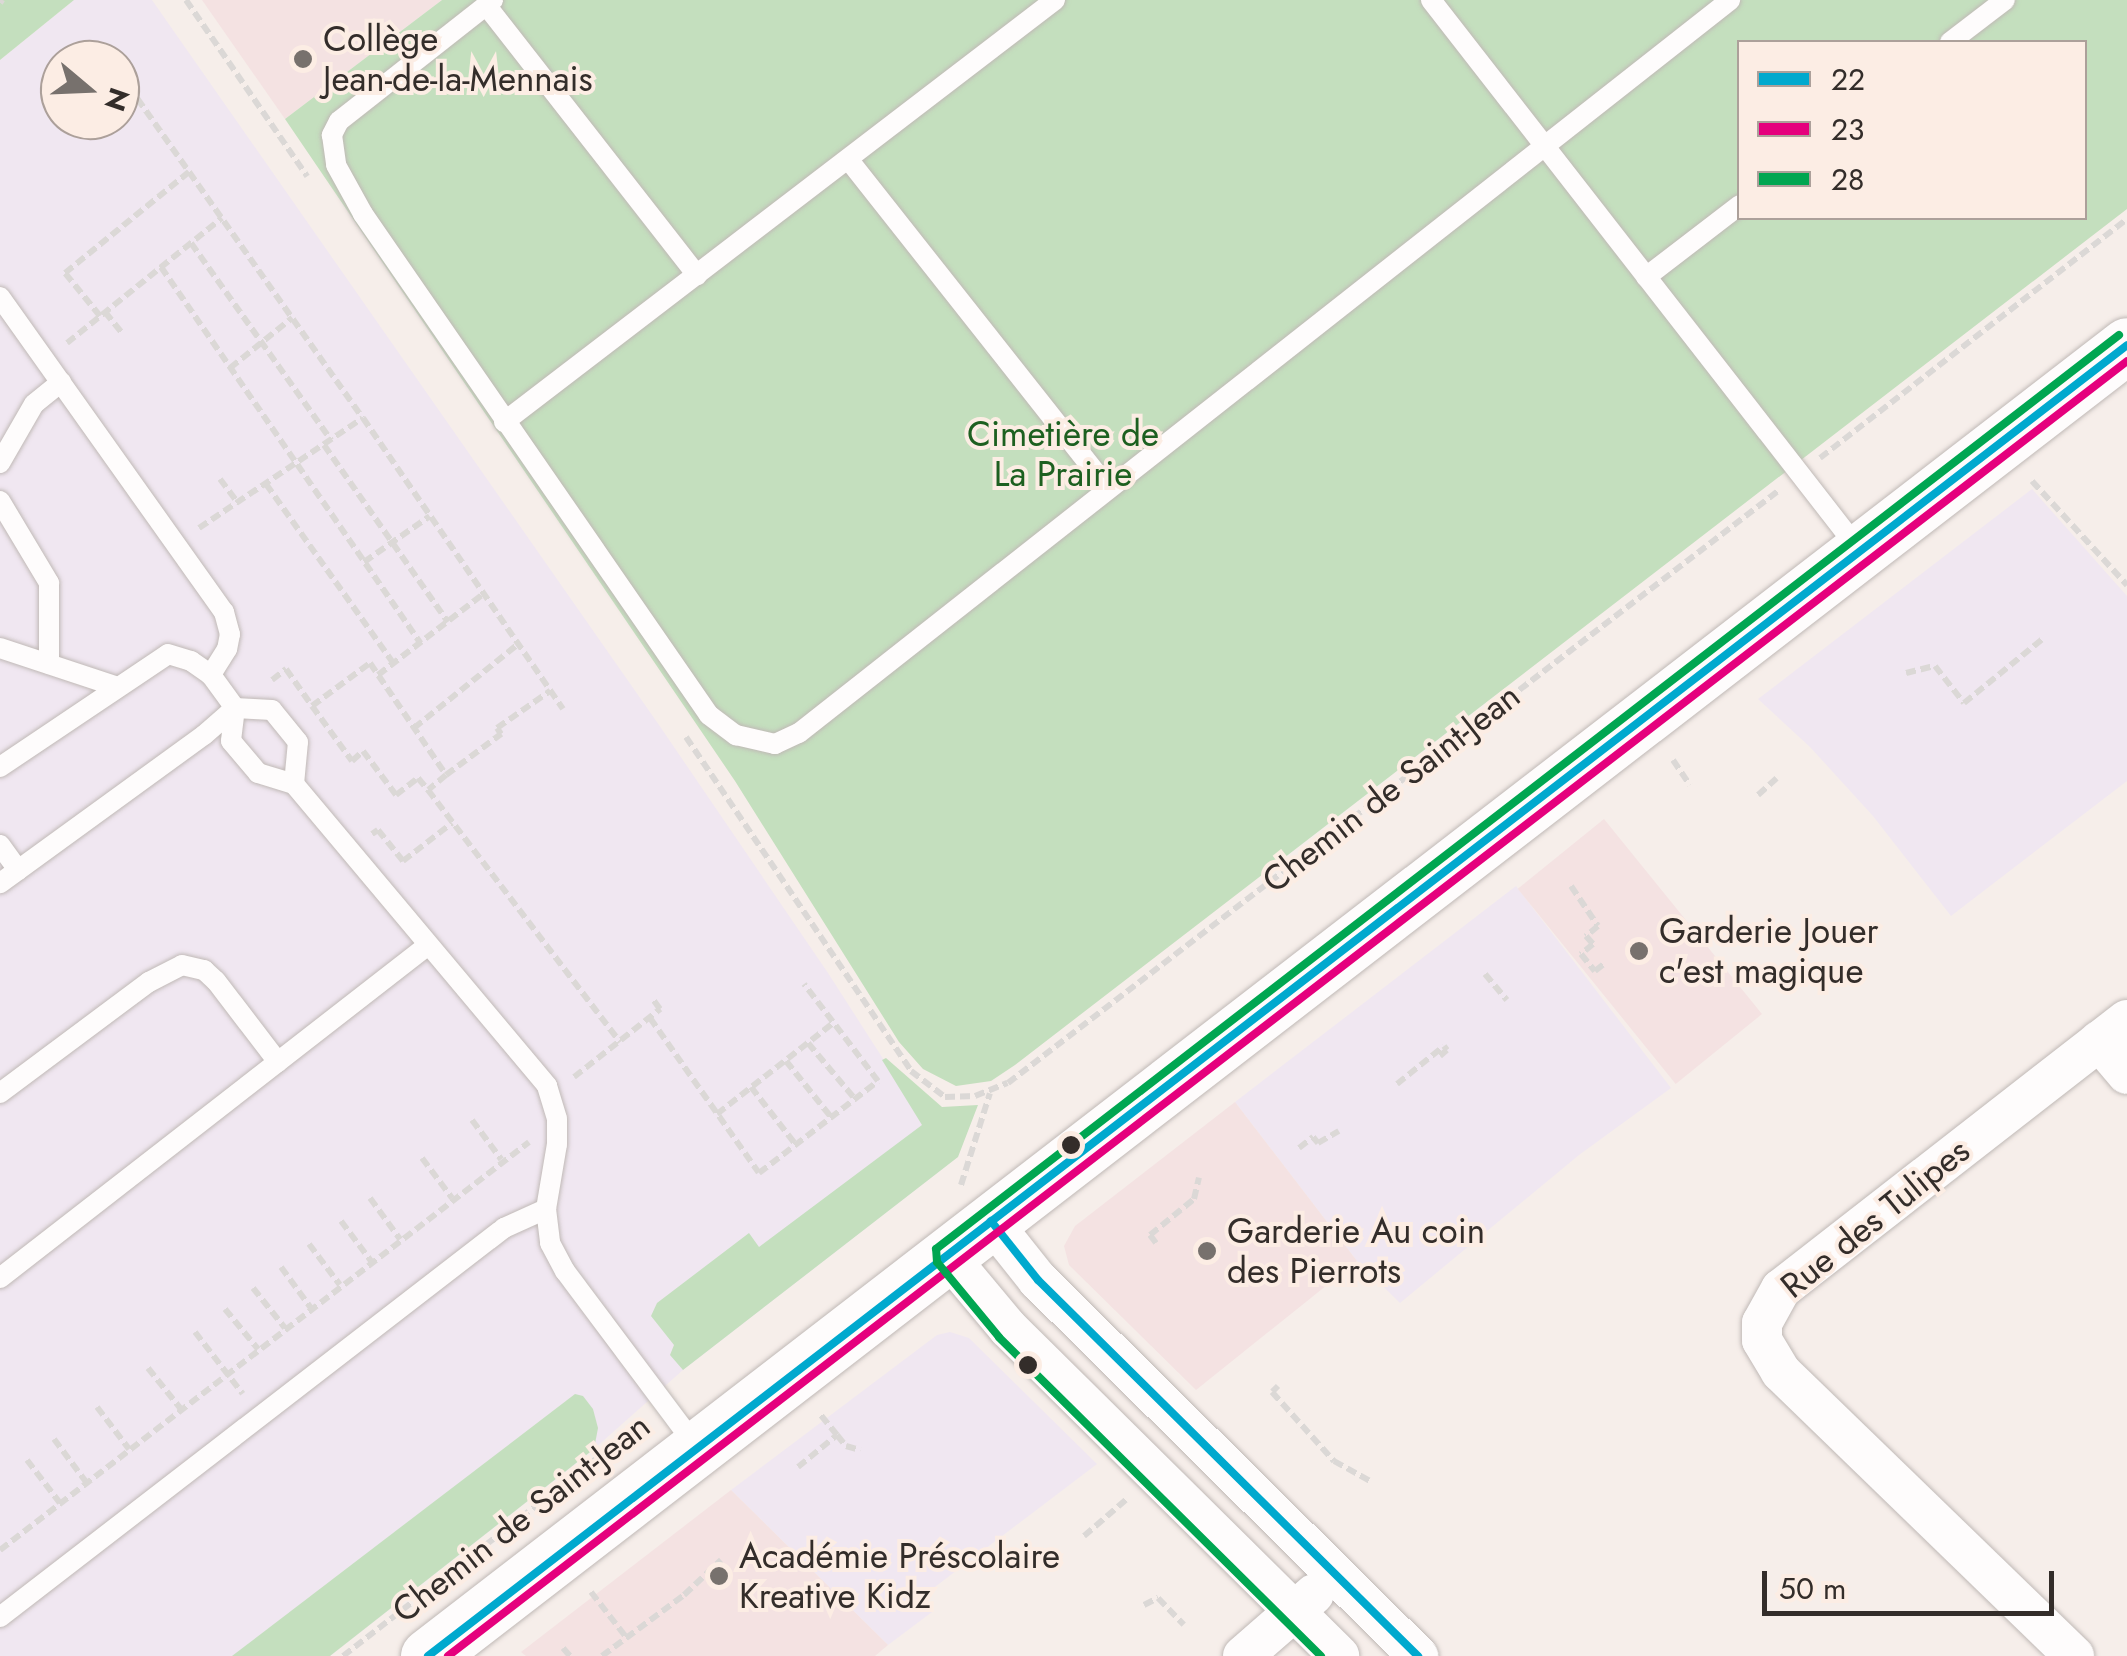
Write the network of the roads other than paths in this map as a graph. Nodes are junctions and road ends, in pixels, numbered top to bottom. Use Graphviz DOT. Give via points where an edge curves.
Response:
graph roads {
  1 [pos="1055,0"];
  2 [pos="1431,0"];
  3 [pos="1730,0"];
  4 [pos="2006,0"];
  5 [pos="490,3"];
  6 [pos="1953,40"];
  7 [pos="1542,146"];
  8 [pos="848,159"];
  9 [pos="1737,207"];
  10 [pos="697,274"];
  11 [pos="1646,277"];
  12 [pos="0,297"];
  13 [pos="2127,345"];
  14 [pos="61,382"];
  15 [pos="504,422"];
  16 [pos="0,462"];
  17 [pos="1108,488"];
  18 [pos="0,501"];
  19 [pos="1860,550"];
  20 [pos="0,648"];
  21 [pos="49,664"];
  22 [pos="211,675"];
  23 [pos="115,686"];
  24 [pos="235,708"];
  25 [pos="0,766"];
  26 [pos="294,784"];
  27 [pos="0,845"];
  28 [pos="18,870"];
  29 [pos="0,883"];
  30 [pos="427,946"];
  31 [pos="2113,1031"];
  32 [pos="278,1062"];
  33 [pos="2127,1074"];
  34 [pos="0,1093"];
  35 [pos="546,1209"];
  36 [pos="992,1220"];
  37 [pos="946,1255"];
  38 [pos="0,1278"];
  39 [pos="697,1448"];
  40 [pos="1334,1574"];
  41 [pos="1294,1613"];
  42 [pos="0,1617"];
  43 [pos="428,1656"];
  44 [pos="1244,1656"];
  45 [pos="1339,1656"];
  46 [pos="1418,1656"];
  47 [pos="2074,1656"];
  1 -- 8 [label="lane"];
  2 -- 7 [label="lane"];
  3 -- 7 [label="lane"];
  4 -- 6 [label="lane"];
  5 -- 10 [label="lane"];
  5 -- 15 [label="lane" via="353,106 332,134 332,148 363,214"];
  7 -- 11 [label="lane"];
  7 -- 17 [label="lane"];
  8 -- 10 [label="lane"];
  8 -- 17 [label="lane"];
  9 -- 11 [label="lane"];
  10 -- 15 [label="lane"];
  11 -- 19 [label="lane"];
  12 -- 14 [label="lane"];
  13 -- 19 [label="main road, Chemin de Saint-Jean"];
  14 -- 16 [label="lane" via="34,404"];
  14 -- 22 [label="lane" via="228,623 227,649"];
  15 -- 17 [label="lane" via="709,715 721,727 774,744 799,733"];
  18 -- 21 [label="lane" via="49,583"];
  19 -- 36 [label="main road, Chemin de Saint-Jean"];
  20 -- 21 [label="lane"];
  21 -- 23 [label="lane"];
  22 -- 23 [label="lane" via="168,654"];
  22 -- 24 [label="lane"];
  23 -- 25 [label="lane"];
  24 -- 26 [label="lane" via="231,741 258,773"];
  24 -- 26 [label="lane" via="272,710 298,742"];
  24 -- 28 [label="lane"];
  26 -- 30 [label="lane"];
  27 -- 28 [label="lane"];
  28 -- 29 [label="lane"];
  30 -- 32 [label="lane"];
  30 -- 35 [label="lane" via="547,1086 558,1144"];
  31 -- 33 [label="street"];
  31 -- 47 [label="street, Rue des Tulipes" via="1781,1289 1762,1323 1762,1340 1781,1372"];
  32 -- 34 [label="lane" via="216,981 182,965 149,982"];
  32 -- 38 [label="lane"];
  35 -- 39 [label="lane" via="556,1255"];
  35 -- 42 [label="lane" via="504,1228"];
  36 -- 37 [label="main road, Chemin de Saint-Jean"];
  36 -- 40 [label="street" via="1038,1280"];
  37 -- 39 [label="main road, Chemin de Saint-Jean"];
  37 -- 41 [label="street" via="1008,1328"];
  39 -- 43 [label="main road, Chemin de Saint-Jean"];
  40 -- 41 [label="street"];
  40 -- 46 [label="street"];
  41 -- 44 [label="street"];
  41 -- 45 [label="street"];
}
